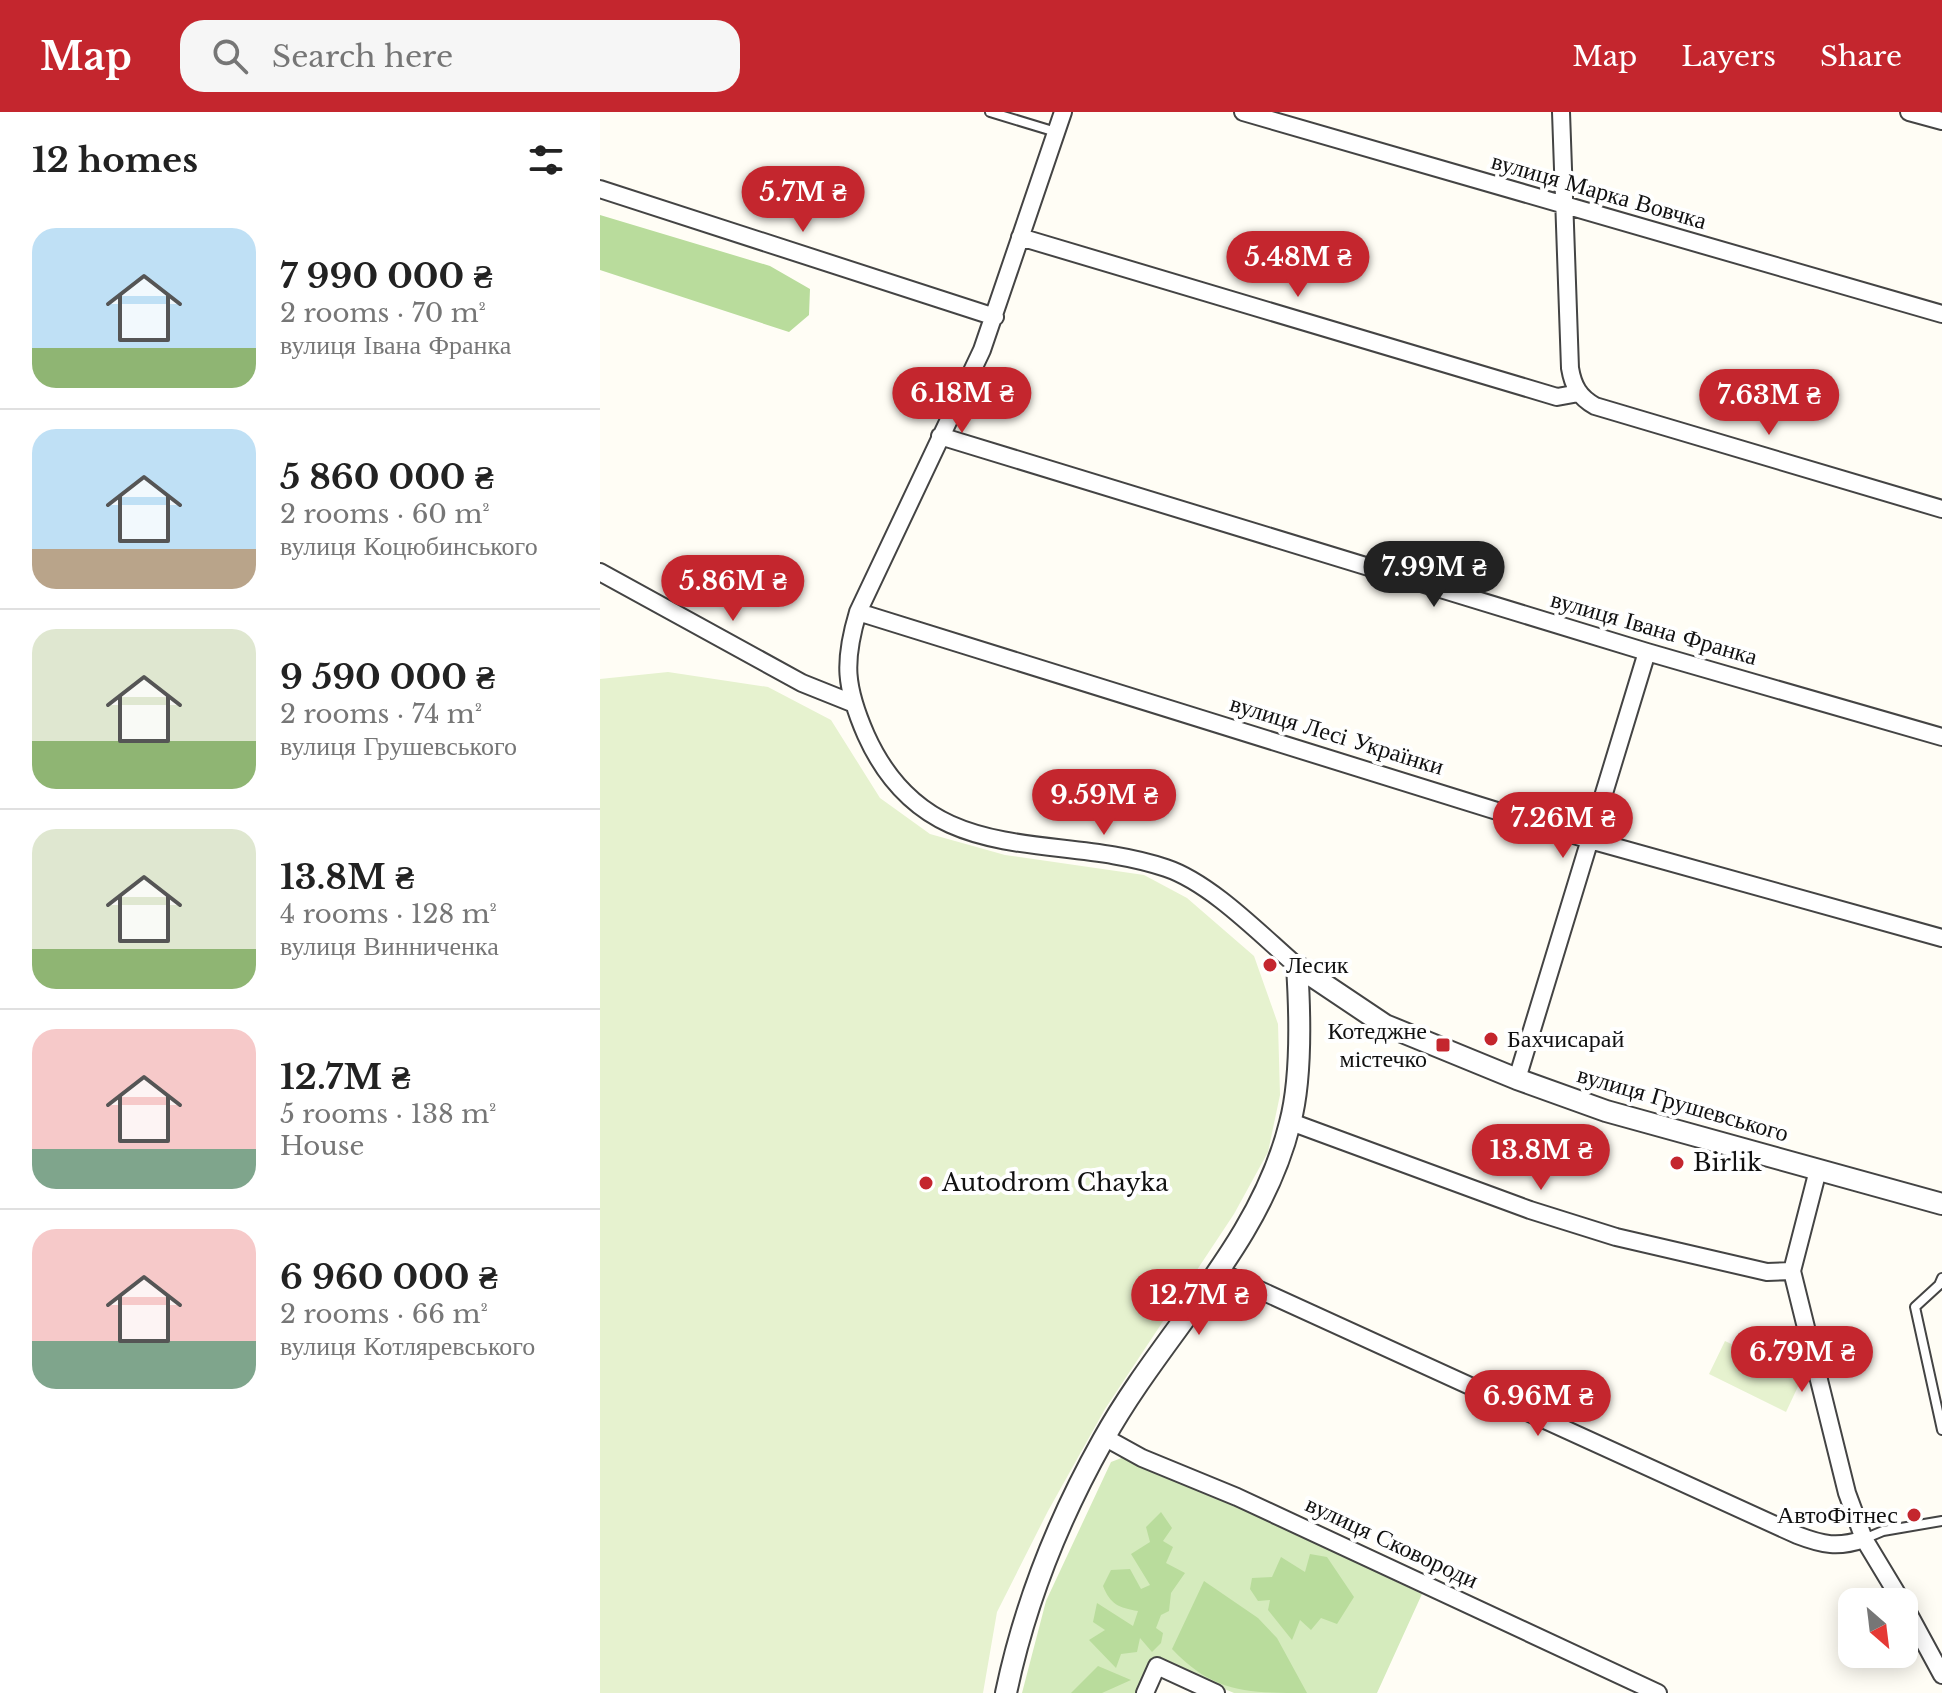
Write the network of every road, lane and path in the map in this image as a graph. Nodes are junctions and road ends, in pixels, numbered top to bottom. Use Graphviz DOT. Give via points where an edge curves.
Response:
graph roads {
  1 [pos="990,112"];
  2 [pos="1063,112"];
  3 [pos="1243,112"];
  4 [pos="1561,112"];
  5 [pos="1909,112"];
  6 [pos="1942,121"];
  7 [pos="1056,132"];
  8 [pos="600,189"];
  9 [pos="1563,206"];
  10 [pos="1020,237"];
  11 [pos="1942,314"];
  12 [pos="995,317"];
  13 [pos="1579,393"];
  14 [pos="940,436"];
  15 [pos="1942,509"];
  16 [pos="600,572"];
  17 [pos="858,612"];
  18 [pos="1647,652"];
  19 [pos="852,703"];
  20 [pos="1942,737"];
  21 [pos="1590,840"];
  22 [pos="1942,938"];
  23 [pos="1297,966"];
  24 [pos="1517,1079"];
  25 [pos="1291,1122"];
  26 [pos="1818,1170"];
  27 [pos="1942,1204"];
  28 [pos="1218,1271"];
  29 [pos="1792,1271"];
  30 [pos="1942,1278"];
  31 [pos="1942,1430"];
  32 [pos="1104,1437"];
  33 [pos="1942,1521"];
  34 [pos="1864,1539"];
  35 [pos="1893,1588"];
  36 [pos="1918,1631"];
  37 [pos="1942,1675"];
  38 [pos="1006,1693"];
  39 [pos="1145,1693"];
  40 [pos="1216,1693"];
  41 [pos="1658,1693"];
  1 -- 7 [label="lane"];
  2 -- 7 [label="street, вулиця Грушевського"];
  3 -- 9 [label="street, вулиця Марка Вовчка"];
  4 -- 9 [label="street"];
  5 -- 6 [label="street"];
  7 -- 10 [label="street, вулиця Грушевського"];
  8 -- 12 [label="street"];
  9 -- 11 [label="street, вулиця Марка Вовчка"];
  9 -- 13 [label="street" via="1570,368"];
  10 -- 12 [label="street, вулиця Грушевського"];
  10 -- 13 [label="street" via="1557,397"];
  12 -- 14 [label="street, вулиця Грушевського"];
  13 -- 15 [label="street" via="1595,406"];
  14 -- 17 [label="street, вулиця Грушевського"];
  14 -- 18 [label="street, вулиця Івана Франка"];
  16 -- 19 [label="street" via="802,683"];
  17 -- 19 [label="street, вулиця Грушевського" via="846,676"];
  17 -- 21 [label="street, вулиця Лесі Українки"];
  18 -- 20 [label="street, вулиця Івана Франка"];
  18 -- 21 [label="street"];
  19 -- 23 [label="street, вулиця Грушевського" via="876,757 901,790 928,811 957,827 1022,846 1168,869 1241,918"];
  21 -- 22 [label="street, вулиця Лесі Українки"];
  21 -- 24 [label="street"];
  23 -- 24 [label="street, вулиця Грушевського" via="1385,1025"];
  23 -- 25 [label="street" via="1300,1016"];
  24 -- 26 [label="street, вулиця Грушевського" via="1606,1111"];
  25 -- 28 [label="street" via="1250,1222"];
  25 -- 29 [label="street" via="1616,1237 1767,1272"];
  26 -- 27 [label="street, вулиця Грушевського"];
  26 -- 29 [label="street"];
  28 -- 32 [label="street"];
  28 -- 34 [label="street" via="1797,1535 1841,1546"];
  29 -- 34 [label="street" via="1847,1493"];
  30 -- 31 [label="lane" via="1915,1307"];
  32 -- 38 [label="street" via="1041,1566"];
  32 -- 41 [label="street, вулиця Сковороди"];
  33 -- 34 [label="lane"];
  34 -- 35 [label="street"];
  36 -- 37 [label="street"];
  39 -- 40 [label="street" via="1157,1666"];
}
